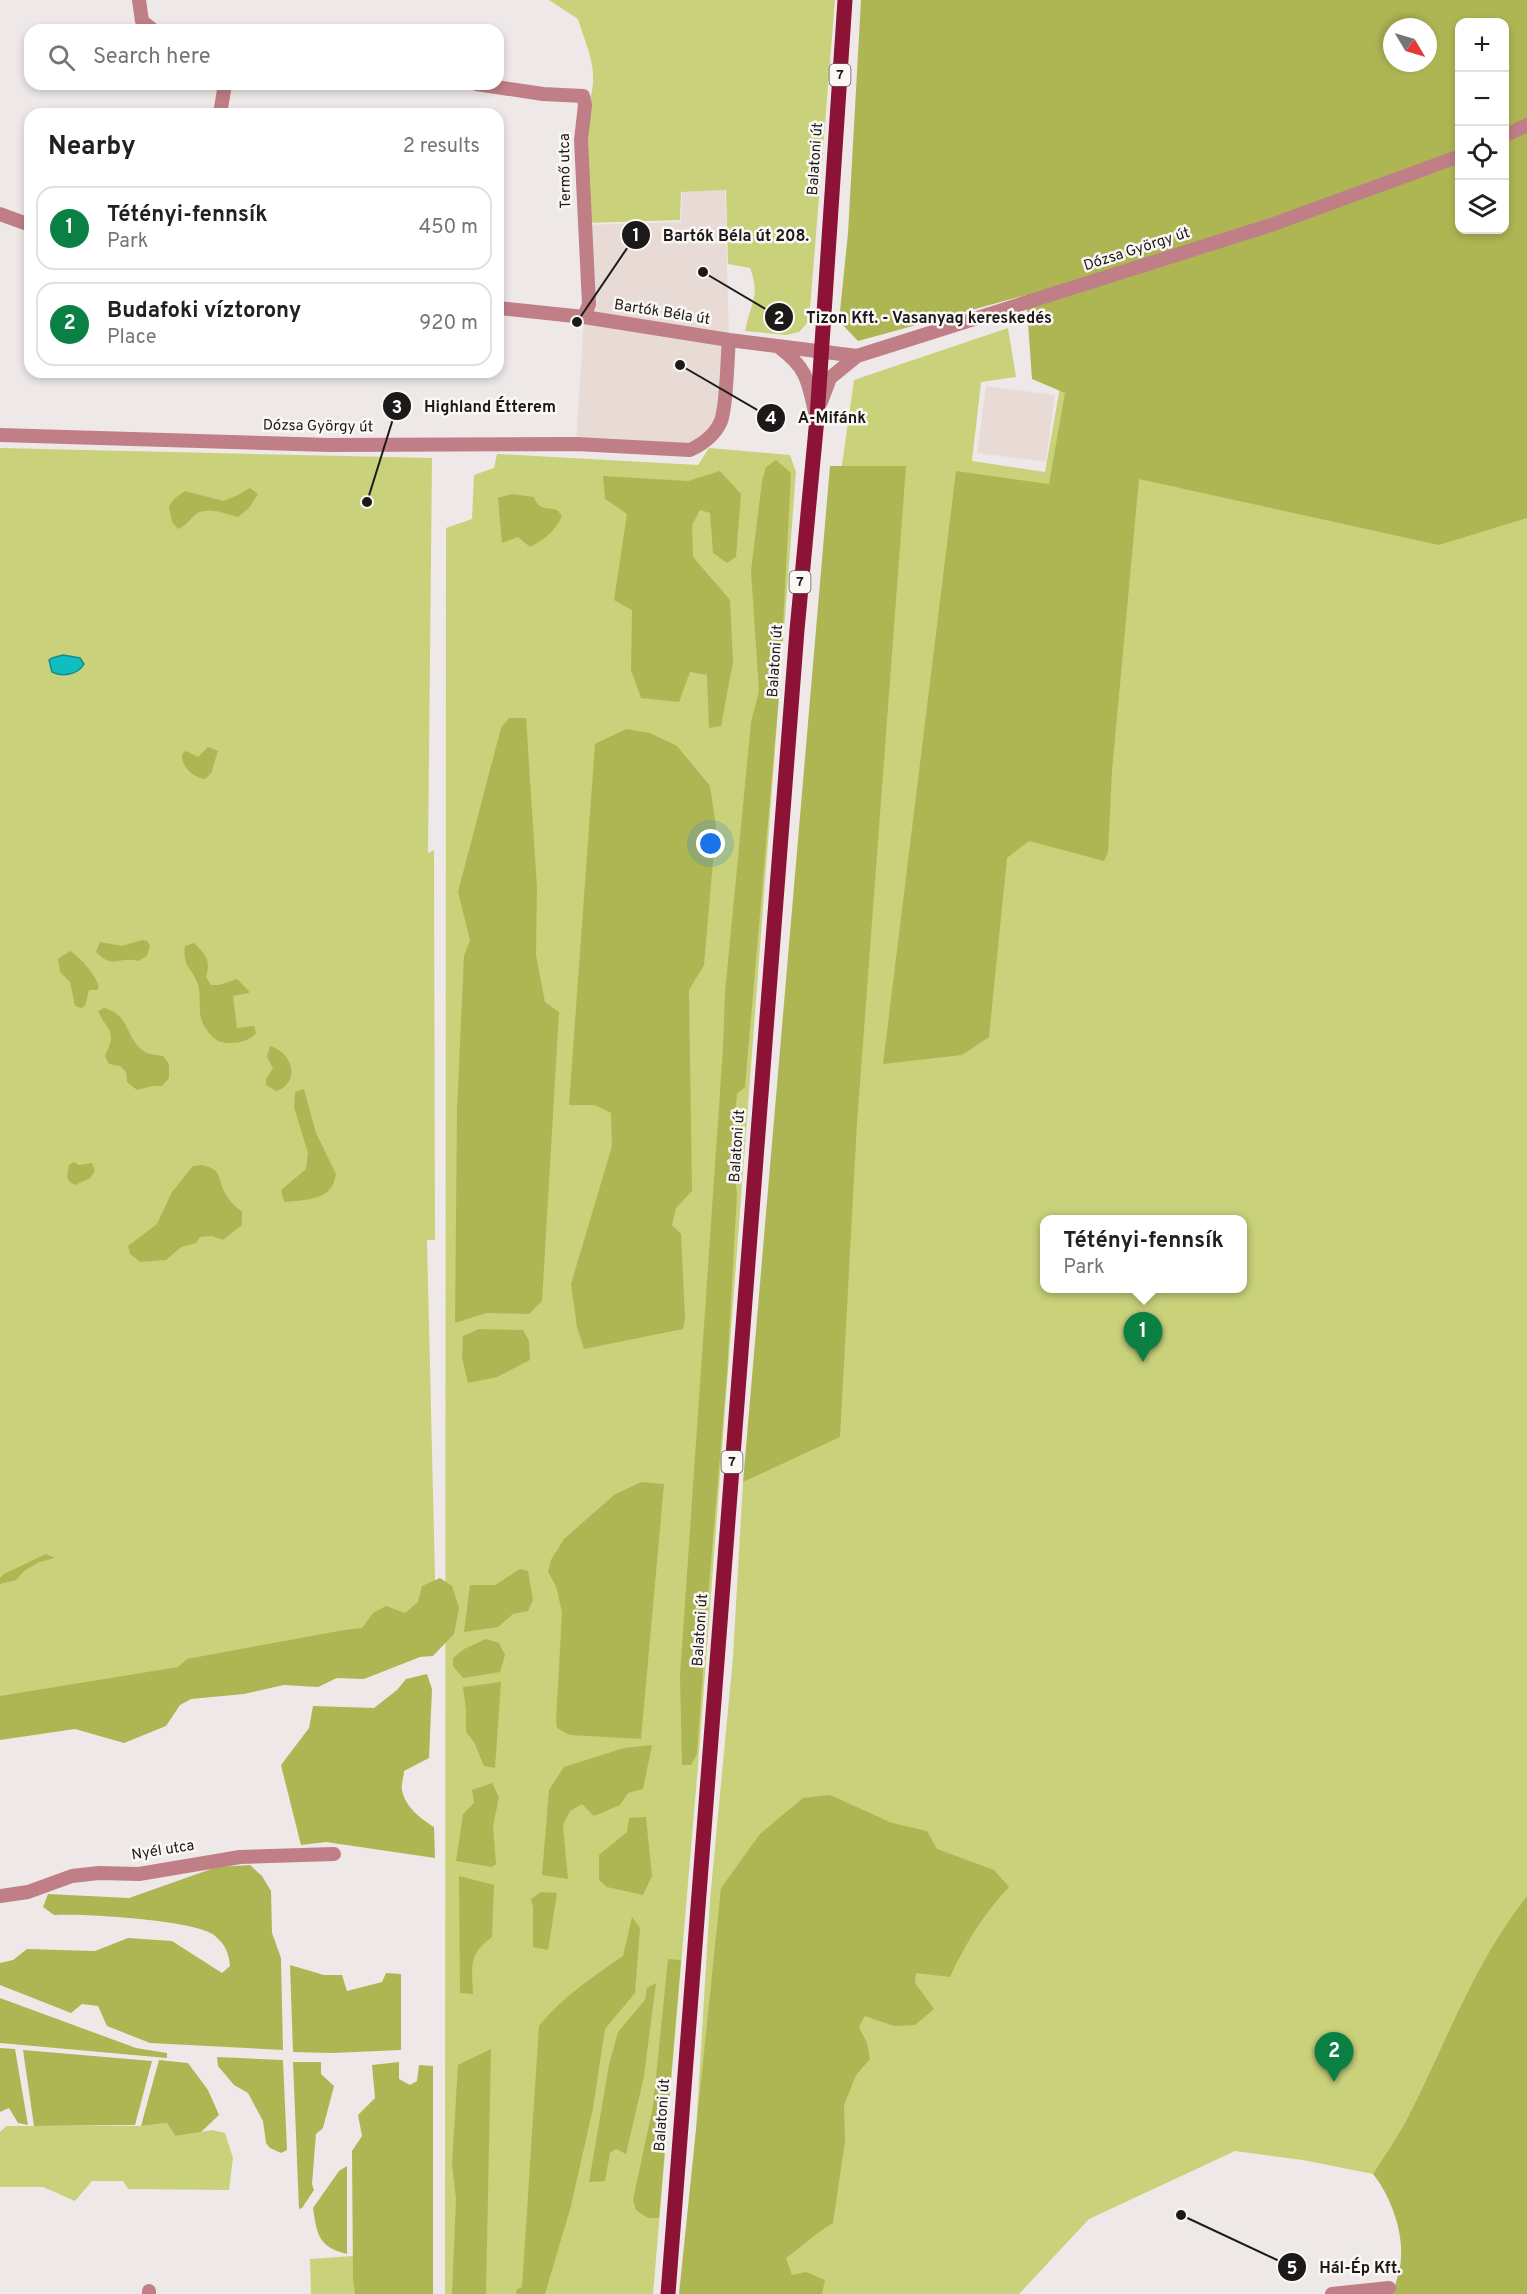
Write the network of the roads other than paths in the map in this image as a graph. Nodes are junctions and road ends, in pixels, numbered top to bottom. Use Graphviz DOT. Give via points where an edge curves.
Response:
graph roads {
  1 [pos="139,0"];
  2 [pos="845,0"];
  3 [pos="146,24"];
  4 [pos="504,88"];
  5 [pos="224,90"];
  6 [pos="221,108"];
  7 [pos="1527,125"];
  8 [pos="1509,134"];
  9 [pos="1455,158"];
  10 [pos="0,214"];
  11 [pos="24,223"];
  12 [pos="504,309"];
  13 [pos="584,317"];
  14 [pos="729,340"];
  15 [pos="778,346"];
  16 [pos="821,351"];
  17 [pos="857,356"];
  18 [pos="817,418"];
  19 [pos="0,435"];
  20 [pos="334,1854"];
  21 [pos="0,1896"];
  22 [pos="1389,2288"];
  23 [pos="668,2294"];
  24 [pos="1332,2294"];
  1 -- 3 [label="street"];
  2 -- 16 [label="main road, Balatoni út / 7"];
  4 -- 13 [label="street, Termő utca" via="583,96 580,140 589,304"];
  5 -- 6 [label="street"];
  7 -- 8 [label="street"];
  9 -- 17 [label="street, Dózsa György út" via="1271,225"];
  10 -- 11 [label="street"];
  12 -- 13 [label="street, Bartók Béla út"];
  13 -- 14 [label="street, Bartók Béla út"];
  14 -- 15 [label="street, Bartók Béla út"];
  14 -- 19 [label="street, Dózsa György út" via="721,421 701,445 690,450 576,444 329,445"];
  15 -- 16 [label="street, Bartók Béla út"];
  15 -- 18 [label="street" via="800,365"];
  16 -- 17 [label="street, Dózsa György út"];
  16 -- 18 [label="main road, Balatoni út / 7"];
  17 -- 18 [label="street" via="830,378"];
  18 -- 23 [label="main road, Balatoni út / 7" via="796,630"];
  20 -- 21 [label="street, Nyél utca" via="240,1857 139,1874 72,1876 28,1892"];
  22 -- 24 [label="street"];
}
